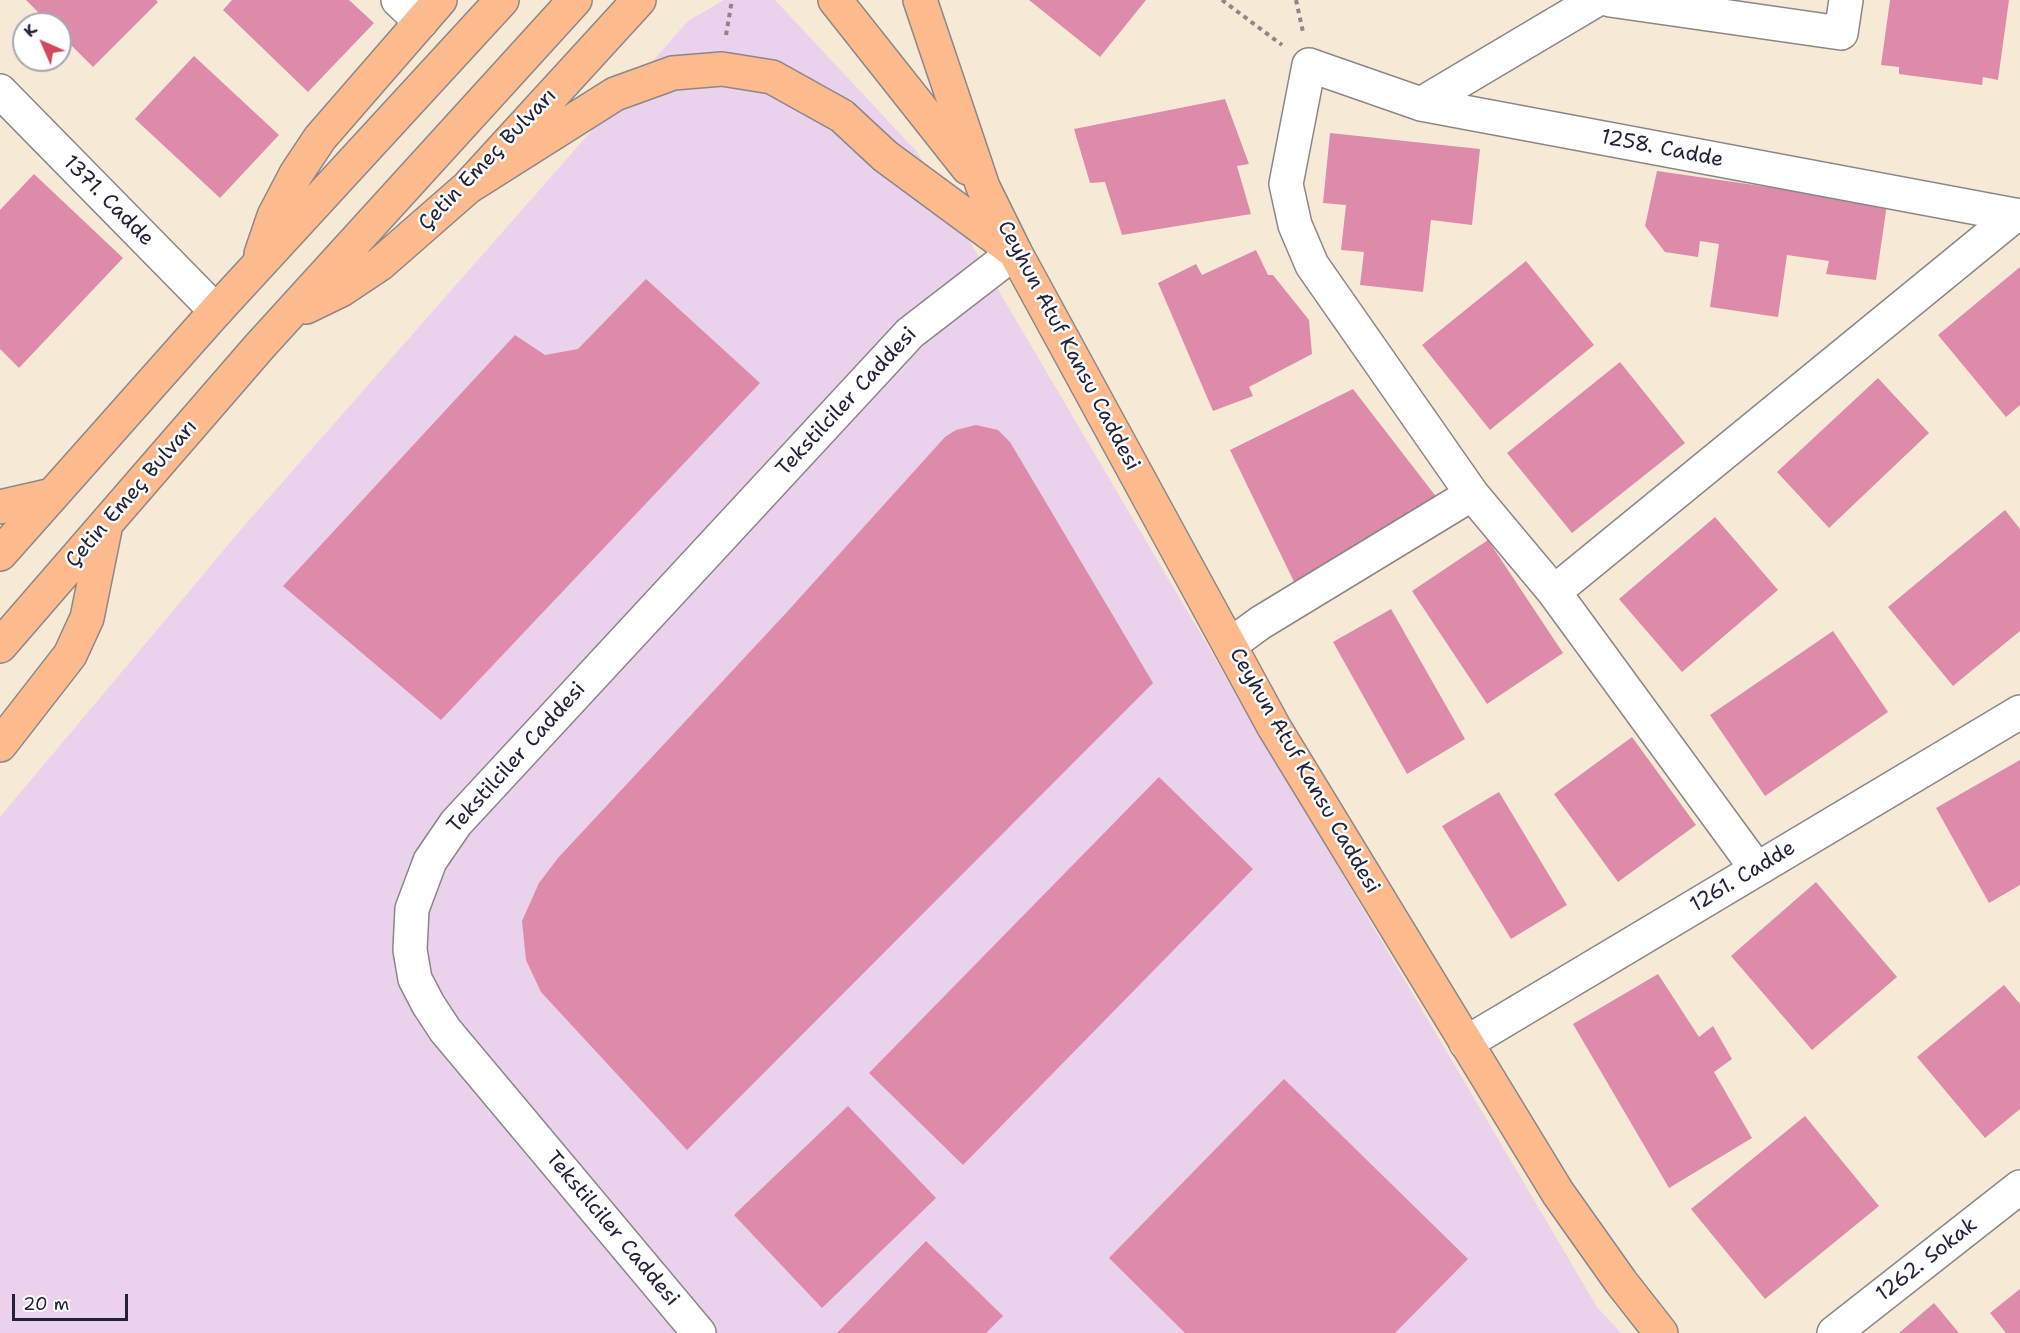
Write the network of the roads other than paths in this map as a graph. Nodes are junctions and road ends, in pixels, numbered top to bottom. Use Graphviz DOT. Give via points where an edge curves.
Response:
graph roads {
  1 [pos="502,0"];
  2 [pos="575,0"];
  3 [pos="639,0"];
  4 [pos="835,0"];
  5 [pos="920,0"];
  6 [pos="1596,0"];
  7 [pos="1610,0"];
  8 [pos="1846,0"];
  9 [pos="420,7"];
  10 [pos="0,91"];
  11 [pos="1420,104"];
  12 [pos="468,187"];
  13 [pos="983,187"];
  14 [pos="2017,216"];
  15 [pos="1014,252"];
  16 [pos="257,266"];
  17 [pos="216,311"];
  18 [pos="288,315"];
  19 [pos="1472,494"];
  20 [pos="52,495"];
  21 [pos="0,507"];
  22 [pos="106,523"];
  23 [pos="0,554"];
  24 [pos="1554,592"];
  25 [pos="1230,645"];
  26 [pos="0,646"];
  27 [pos="2020,712"];
  28 [pos="0,745"];
  29 [pos="1756,868"];
  30 [pos="1466,1043"];
  31 [pos="2020,1187"];
  32 [pos="699,1333"];
  33 [pos="1661,1333"];
  34 [pos="1834,1333"];
  1 -- 16 [label="main road"];
  2 -- 18 [label="main road, Çetin Emeç Bulvarı"];
  3 -- 12 [label="main road, Çetin Emeç Bulvarı"];
  4 -- 13 [label="main road, Ceyhun Atuf Kansu Caddesi"];
  5 -- 13 [label="main road, Ceyhun Atuf Kansu Caddesi"];
  6 -- 11 [label="street"];
  7 -- 8 [label="street" via="1841,33"];
  9 -- 16 [label="main road" via="296,174 274,216"];
  10 -- 17 [label="street, 1371. Cadde"];
  11 -- 14 [label="street, 1258. Cadde"];
  11 -- 19 [label="street, 1258. Cadde" via="1309,65 1286,184 1295,225 1312,265"];
  12 -- 15 [label="main road" via="615,94 673,73 722,69 772,76 842,116 885,156"];
  12 -- 18 [label="main road, Çetin Emeç Bulvarı" via="380,264 341,290"];
  13 -- 15 [label="main road, Ceyhun Atuf Kansu Caddesi"];
  14 -- 24 [label="street"];
  15 -- 25 [label="main road, Ceyhun Atuf Kansu Caddesi"];
  15 -- 32 [label="street, Tekstilciler Caddesi" via="910,333 464,814 430,861 412,909 410,950 415,979 445,1030"];
  16 -- 17 [label="main road"];
  17 -- 20 [label="main road"];
  18 -- 22 [label="main road, Çetin Emeç Bulvarı"];
  19 -- 24 [label="street"];
  19 -- 25 [label="street"];
  20 -- 21 [label="main road"];
  20 -- 23 [label="main road"];
  22 -- 26 [label="main road, Çetin Emeç Bulvarı"];
  22 -- 28 [label="main road" via="87,618 70,655"];
  24 -- 29 [label="street"];
  25 -- 30 [label="main road, Ceyhun Atuf Kansu Caddesi" via="1274,727"];
  27 -- 29 [label="street, 1261. Cadde"];
  29 -- 30 [label="street, 1261. Cadde"];
  30 -- 33 [label="main road, Ceyhun Atuf Kansu Caddesi" via="1558,1193"];
  31 -- 34 [label="street, 1262. Sokak"];
}
